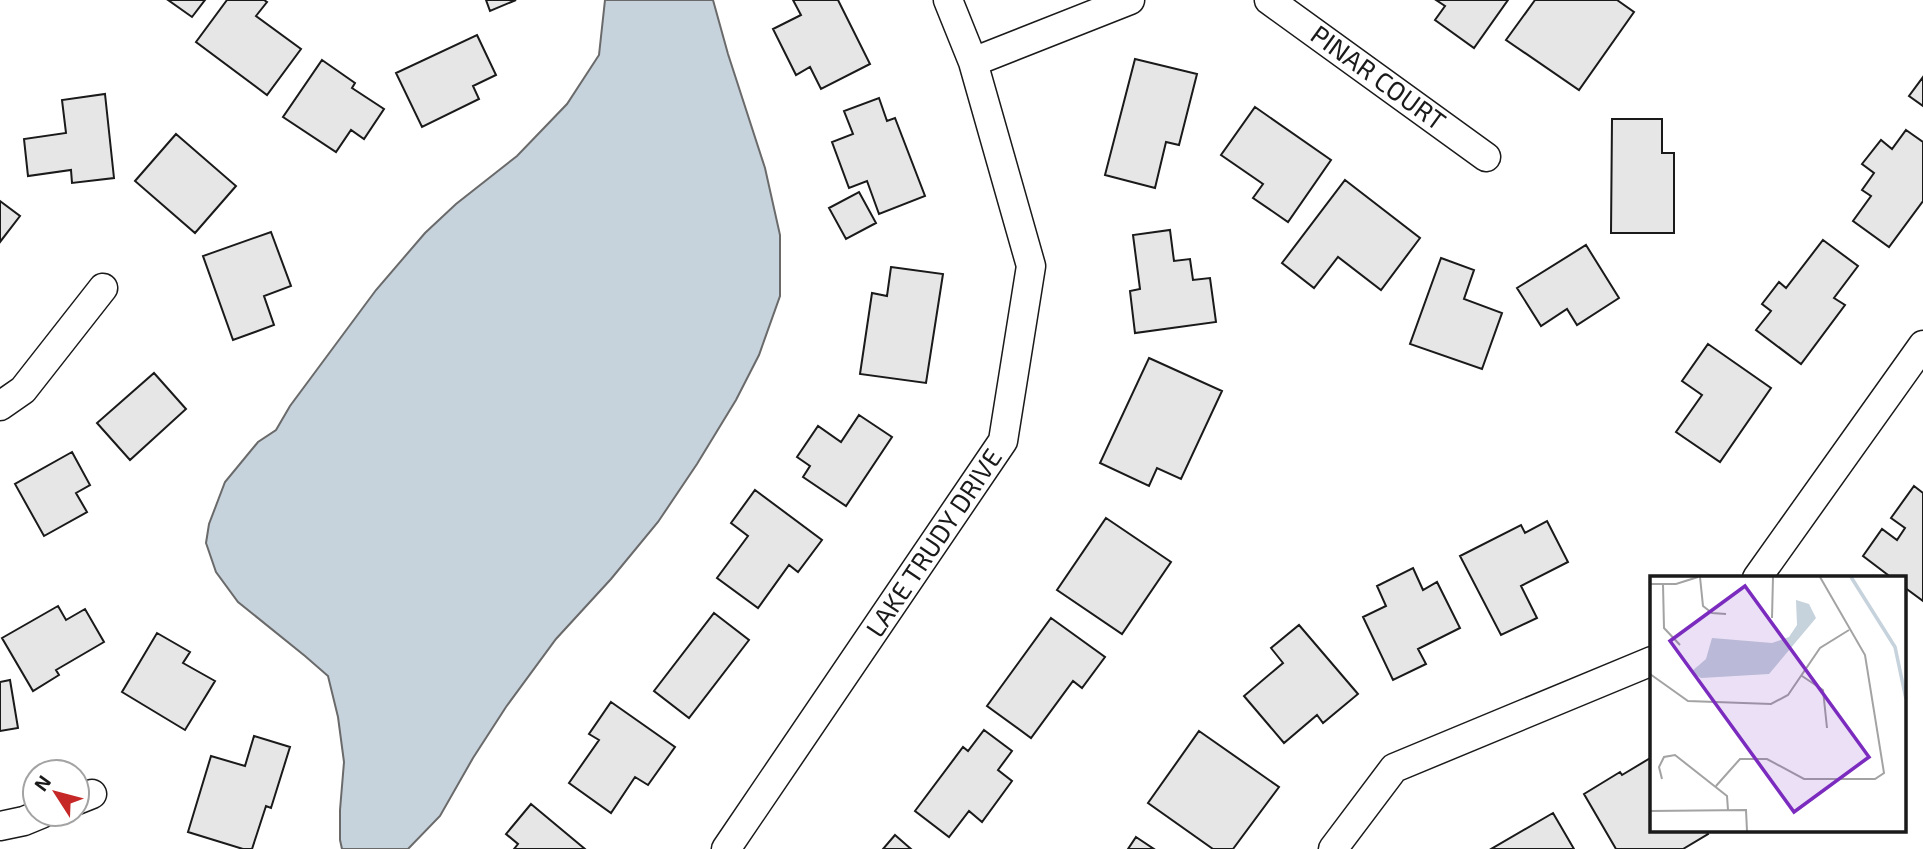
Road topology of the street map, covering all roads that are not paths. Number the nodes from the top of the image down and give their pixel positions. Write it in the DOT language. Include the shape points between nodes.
graph roads {
  1 [pos="948,0"];
  2 [pos="1129,0"];
  3 [pos="1269,0"];
  4 [pos="973,62"];
  5 [pos="1486,157"];
  6 [pos="103,288"];
  7 [pos="1923,345"];
  8 [pos="0,406"];
  9 [pos="1758,576"];
  10 [pos="1650,662"];
  11 [pos="21,822"];
  12 [pos="0,826"];
  13 [pos="726,849"];
  14 [pos="1333,849"];
  1 -- 4 [label="street, LAKE TRUDY DRIVE"];
  2 -- 4 [label="street"];
  3 -- 5 [label="street, PINAR COURT"];
  4 -- 13 [label="street, LAKE TRUDY DRIVE" via="1031,266 1003,441"];
  6 -- 8 [label="street" via="23,390"];
  7 -- 9 [label="street"];
  10 -- 14 [label="street" via="1394,768"];
  11 -- 12 [label="street"];
}
